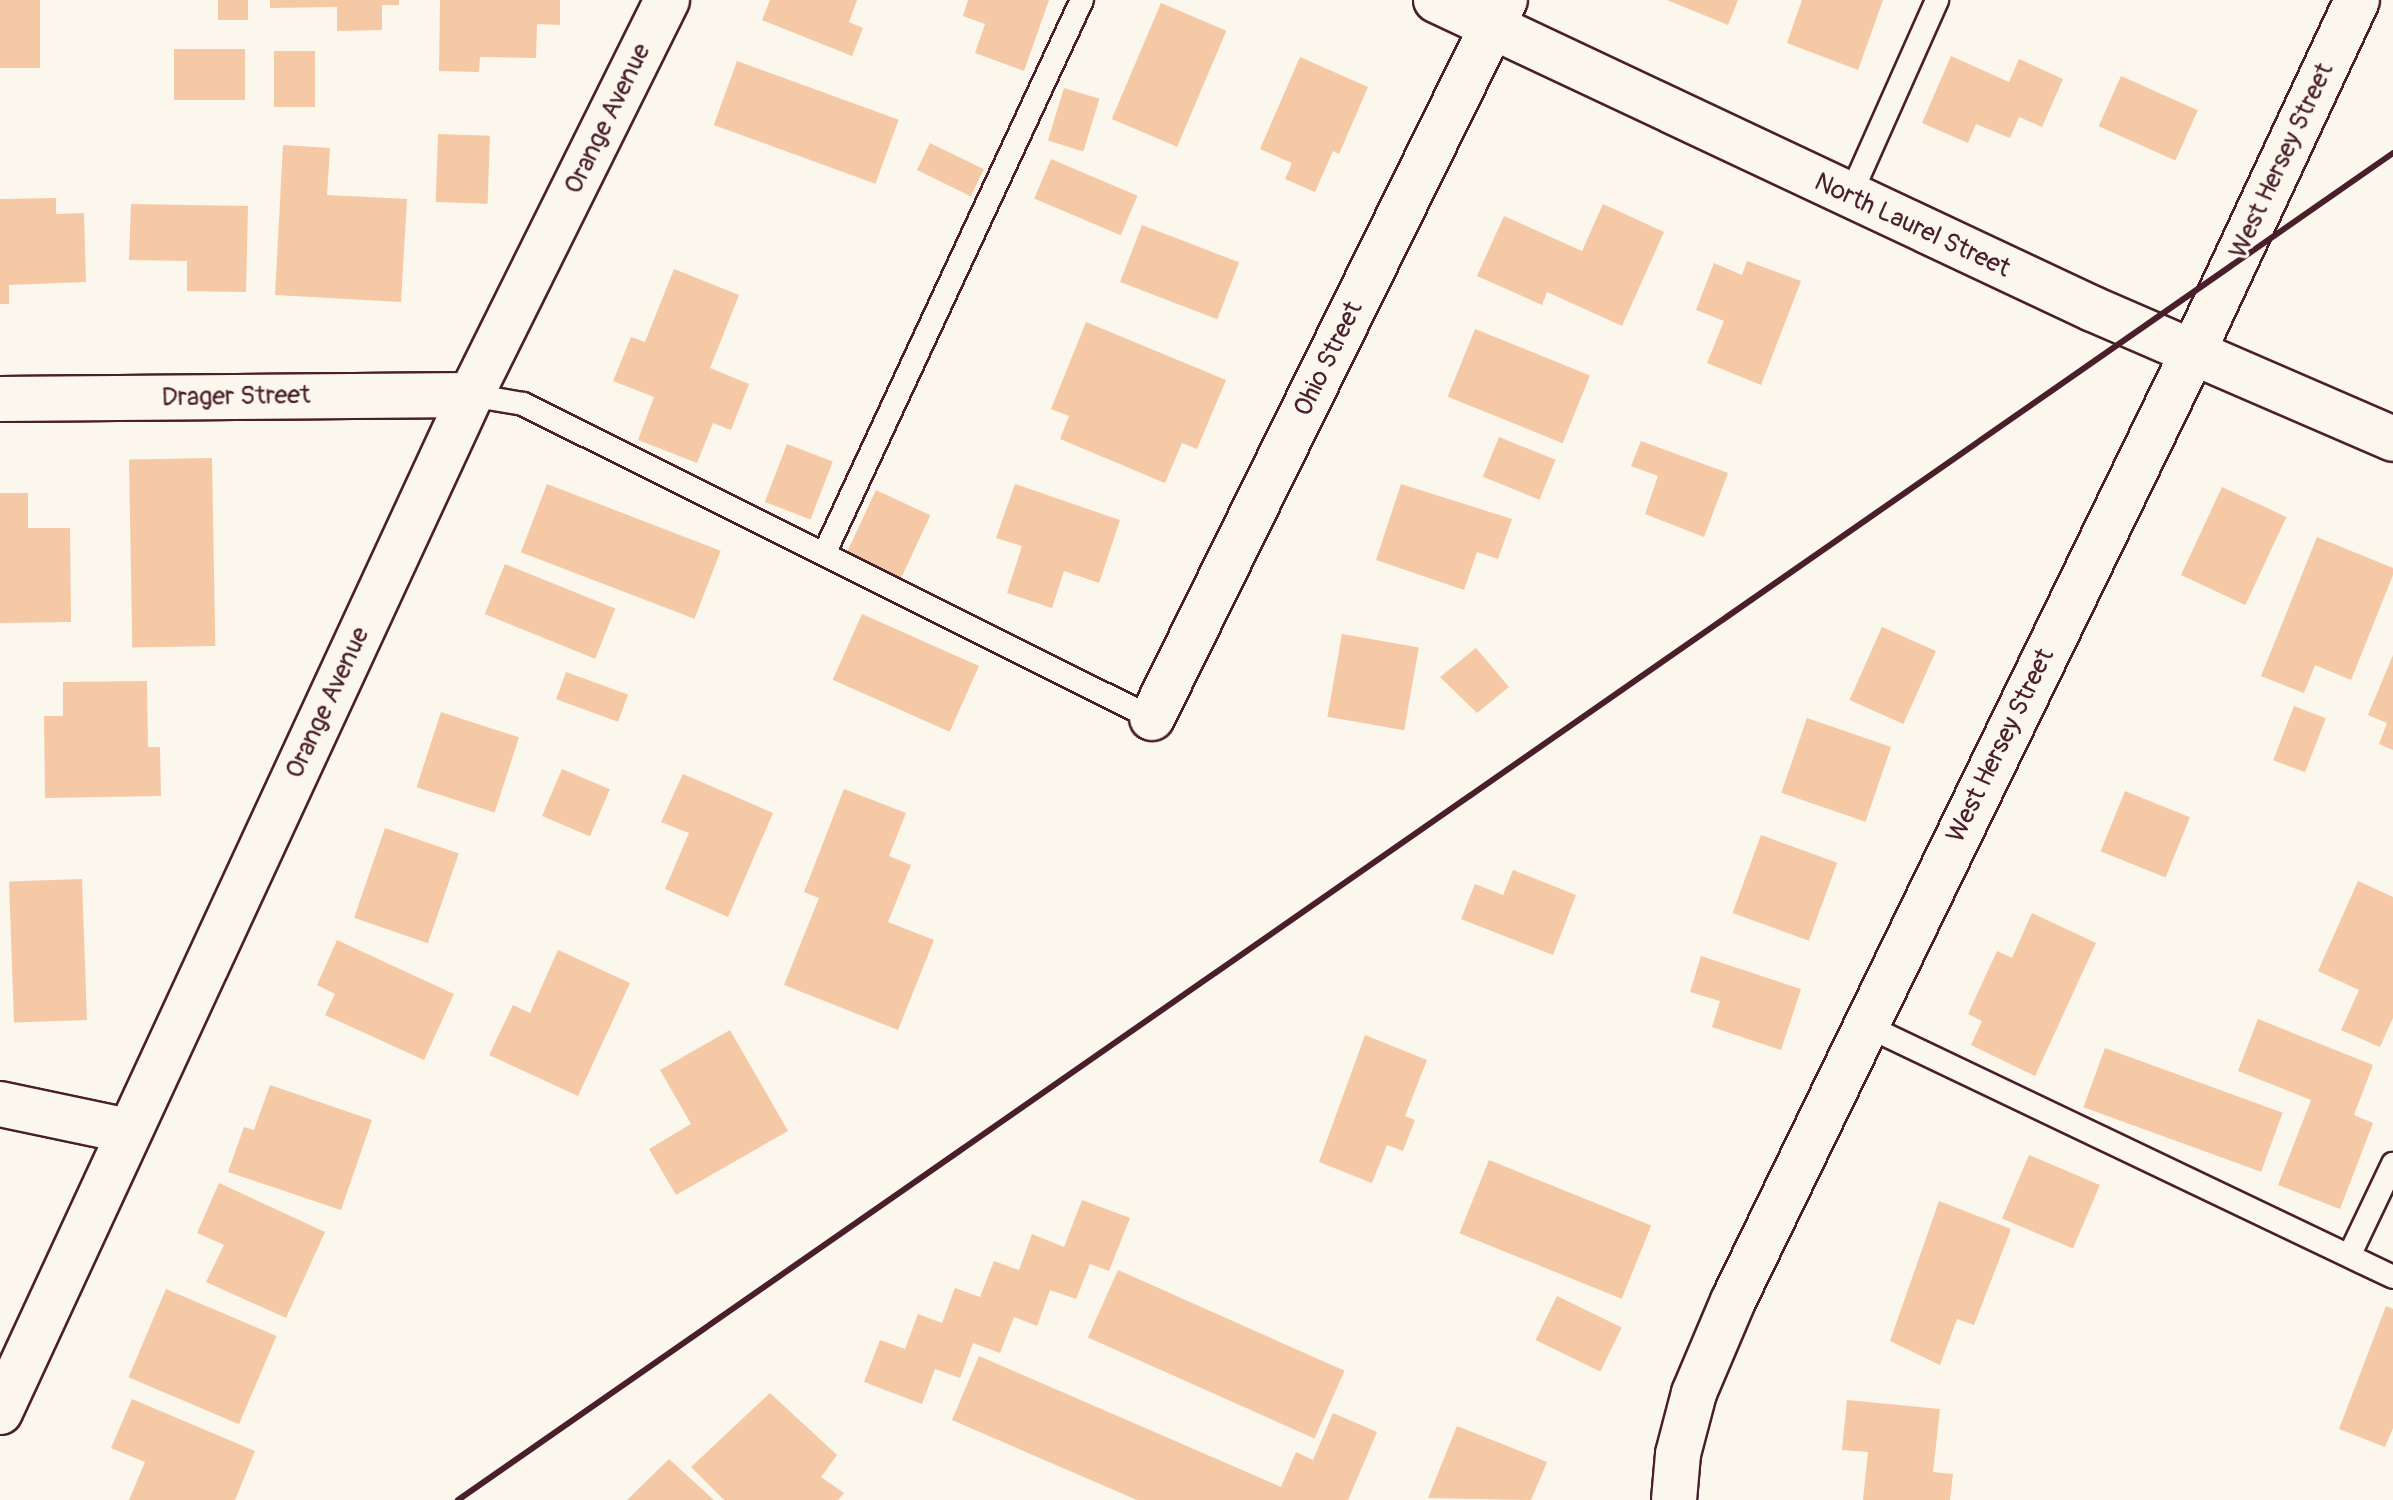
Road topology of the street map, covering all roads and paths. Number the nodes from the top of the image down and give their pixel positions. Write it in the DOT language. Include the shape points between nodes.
graph roads {
  1 [pos="667,0"];
  2 [pos="1082,0"];
  3 [pos="1436,0"];
  4 [pos="1937,0"];
  5 [pos="2357,0"];
  6 [pos="1499,13"];
  7 [pos="1849,198"];
  8 [pos="2193,352"];
  9 [pos="471,395"];
  10 [pos="0,399"];
  11 [pos="2393,439"];
  12 [pos="824,554"];
  13 [pos="1152,718"];
  14 [pos="1865,1025"];
  15 [pos="0,1104"];
  16 [pos="128,1131"];
  17 [pos="2393,1164"];
  18 [pos="2350,1254"];
  19 [pos="2393,1277"];
  20 [pos="0,1412"];
  21 [pos="1674,1500"];
  1 -- 9 [label="street, Orange Avenue"];
  2 -- 12 [label="lane"];
  3 -- 6 [label="street, North Laurel Street"];
  4 -- 7 [label="lane"];
  5 -- 8 [label="street, West Hersey Street"];
  6 -- 7 [label="street, North Laurel Street"];
  6 -- 13 [label="street, Ohio Street"];
  7 -- 8 [label="street, North Laurel Street"];
  8 -- 11 [label="street, North Laurel Street"];
  8 -- 14 [label="street, West Hersey Street"];
  9 -- 10 [label="street, Drager Street"];
  9 -- 12 [label="lane" via="523,404"];
  9 -- 16 [label="street, Orange Avenue"];
  12 -- 13 [label="lane"];
  14 -- 18 [label="lane"];
  14 -- 21 [label="street, West Hersey Street" via="1694,1393 1678,1454"];
  15 -- 16 [label="street"];
  16 -- 20 [label="street, Orange Avenue"];
  17 -- 18 [label="lane"];
  18 -- 19 [label="lane"];
}
